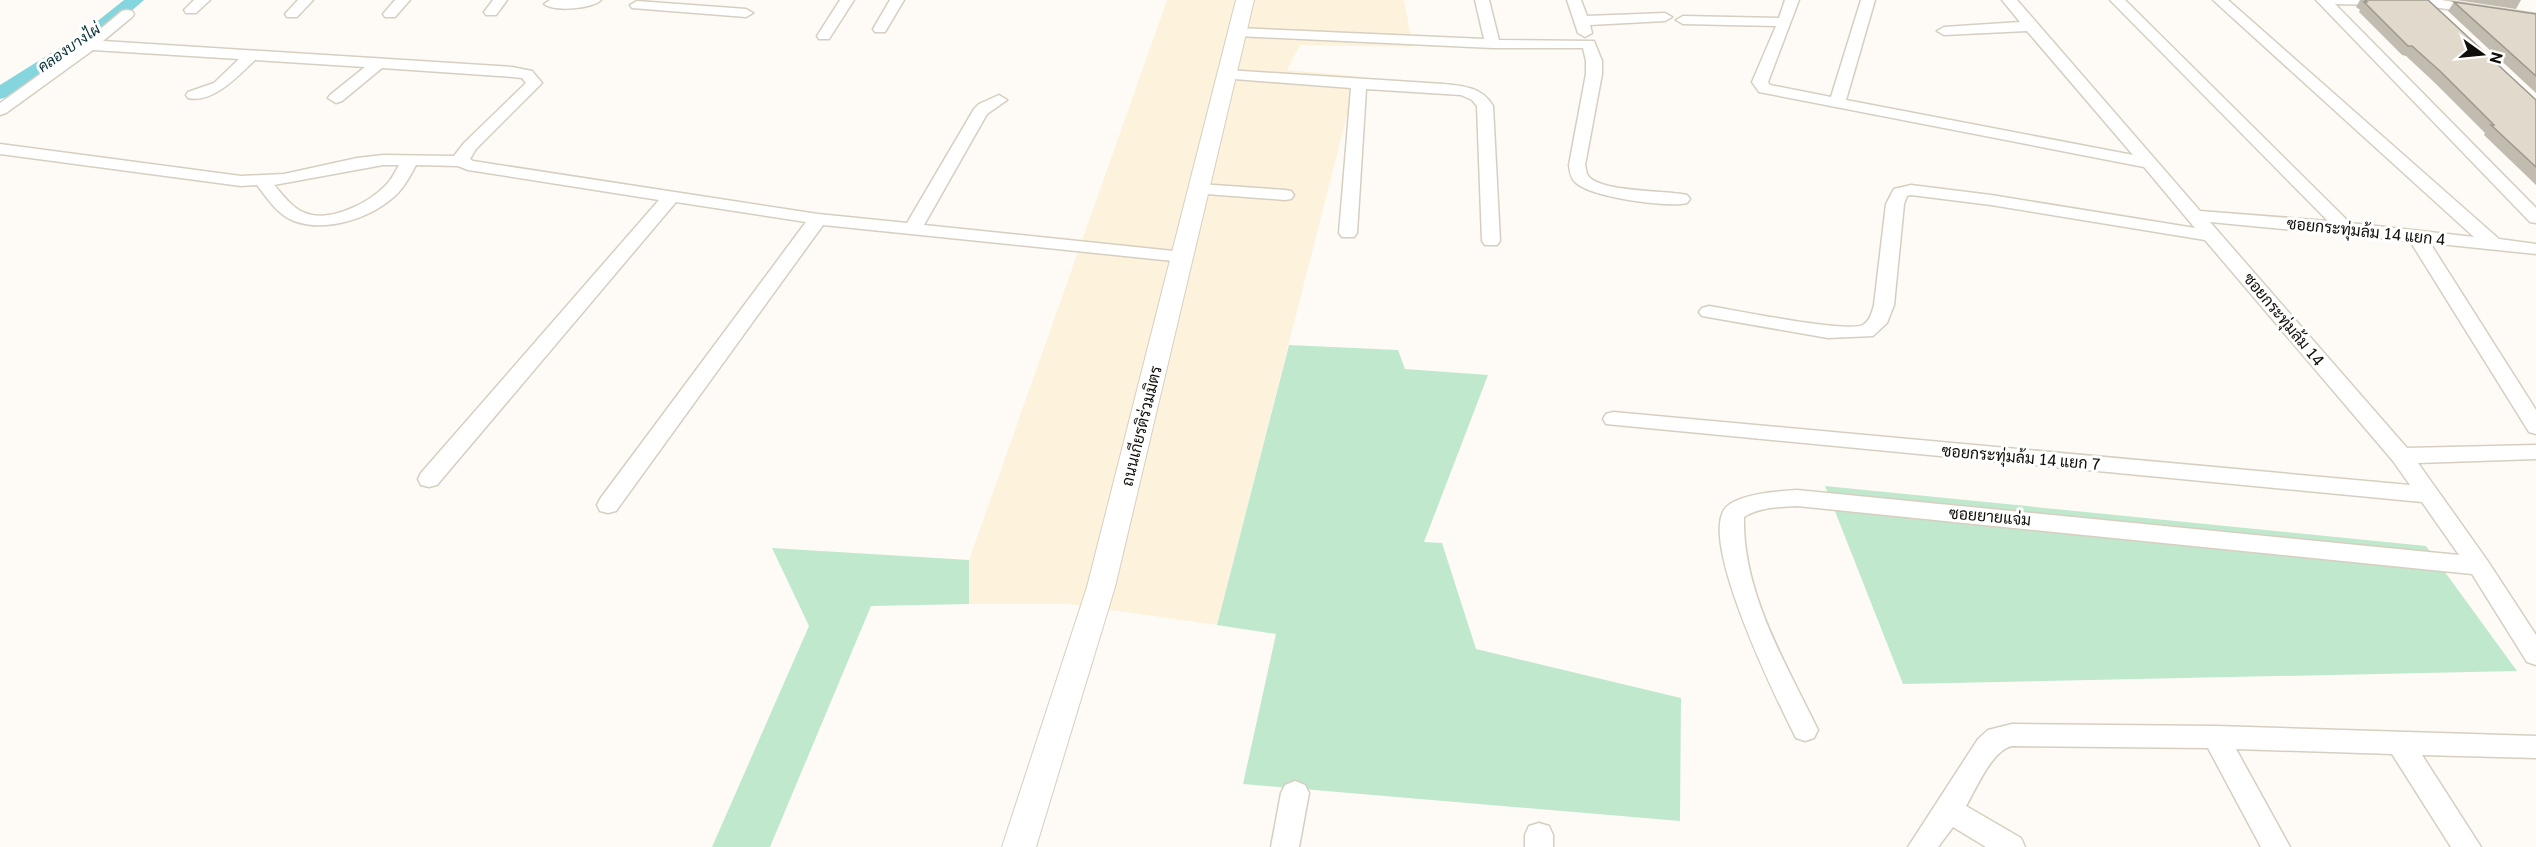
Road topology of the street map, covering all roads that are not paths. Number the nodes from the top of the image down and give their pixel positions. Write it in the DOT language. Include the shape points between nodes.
graph roads {
  1 [pos="203,0"];
  2 [pos="306,0"];
  3 [pos="403,0"];
  4 [pos="594,0"];
  5 [pos="756,0"];
  6 [pos="848,0"];
  7 [pos="897,0"];
  8 [pos="1245,0"];
  9 [pos="1482,0"];
  10 [pos="1574,0"];
  11 [pos="1792,0"];
  12 [pos="1868,0"];
  13 [pos="2009,0"];
  14 [pos="2117,0"];
  15 [pos="2220,0"];
  16 [pos="2323,0"];
  17 [pos="2335,0"];
  18 [pos="2524,0"];
  19 [pos="2425,1"];
  20 [pos="551,4"];
  21 [pos="637,4"];
  22 [pos="191,10"];
  23 [pos="2536,10"];
  24 [pos="746,13"];
  25 [pos="127,14"];
  26 [pos="292,14"];
  27 [pos="390,14"];
  28 [pos="1665,17"];
  29 [pos="2443,18"];
  30 [pos="2536,18"];
  31 [pos="1683,20"];
  32 [pos="1581,21"];
  33 [pos="1785,22"];
  34 [pos="736,25"];
  35 [pos="2031,26"];
  36 [pos="880,29"];
  37 [pos="1237,32"];
  38 [pos="1944,32"];
  39 [pos="824,36"];
  40 [pos="1493,44"];
  41 [pos="1589,44"];
  42 [pos="90,45"];
  43 [pos="252,55"];
  44 [pos="379,63"];
  45 [pos="1227,75"];
  46 [pos="1359,83"];
  47 [pos="194,95"];
  48 [pos="336,98"];
  49 [pos="999,100"];
  50 [pos="1838,103"];
  51 [pos="0,110"];
  52 [pos="0,149"];
  53 [pos="410,160"];
  54 [pos="461,161"];
  55 [pos="2152,164"];
  56 [pos="263,182"];
  57 [pos="1199,189"];
  58 [pos="1285,195"];
  59 [pos="670,198"];
  60 [pos="1681,199"];
  61 [pos="2197,216"];
  62 [pos="2536,218"];
  63 [pos="818,219"];
  64 [pos="2345,228"];
  65 [pos="912,230"];
  66 [pos="1348,233"];
  67 [pos="2214,236"];
  68 [pos="2417,237"];
  69 [pos="1491,241"];
  70 [pos="2493,244"];
  71 [pos="2536,249"];
  72 [pos="1183,257"];
  73 [pos="1709,312"];
  74 [pos="1612,419"];
  75 [pos="2536,427"];
  76 [pos="2536,452"];
  77 [pos="2401,456"];
  78 [pos="429,479"];
  79 [pos="2428,495"];
  80 [pos="608,505"];
  81 [pos="2479,566"];
  82 [pos="2536,655"];
  83 [pos="1805,730"];
  84 [pos="2216,737"];
  85 [pos="2400,744"];
  86 [pos="2536,747"];
  87 [pos="1295,793"];
  88 [pos="1949,810"];
  89 [pos="1020,847"];
  90 [pos="1285,847"];
  91 [pos="1922,847"];
  92 [pos="2011,847"];
  93 [pos="2276,847"];
  94 [pos="2466,847"];
  1 -- 22 [label="street"];
  2 -- 26 [label="street"];
  3 -- 27 [label="street"];
  4 -- 20 [label="street"];
  5 -- 24 [label="street"];
  6 -- 39 [label="street"];
  7 -- 36 [label="street"];
  8 -- 37 [label="street, ถนนเกียรติร่วมมิตร"];
  9 -- 40 [label="street"];
  10 -- 32 [label="street"];
  11 -- 33 [label="street"];
  12 -- 50 [label="street"];
  13 -- 35 [label="street, ซอยกระทุ่มล้ม 14"];
  14 -- 64 [label="street"];
  15 -- 70 [label="street"];
  16 -- 62 [label="street"];
  17 -- 19 [label="street"];
  18 -- 23 [label="street"];
  19 -- 29 [label="street"];
  19 -- 30 [label="street"];
  21 -- 24 [label="street"];
  24 -- 34 [label="street"];
  25 -- 42 [label="street"];
  28 -- 32 [label="street"];
  31 -- 33 [label="street"];
  32 -- 41 [label="street"];
  33 -- 50 [label="street" via="1761,86"];
  35 -- 38 [label="street"];
  35 -- 55 [label="street, ซอยกระทุ่มล้ม 14"];
  37 -- 40 [label="street"];
  37 -- 45 [label="street, ถนนเกียรติร่วมมิตร"];
  40 -- 41 [label="street"];
  41 -- 60 [label="street" via="1594,75 1577,165 1580,178 1589,186 1605,190"];
  42 -- 43 [label="street"];
  42 -- 51 [label="street"];
  43 -- 44 [label="street"];
  43 -- 47 [label="street" via="219,86"];
  44 -- 48 [label="street"];
  44 -- 54 [label="street" via="512,72 531,78 534,83 470,146"];
  45 -- 46 [label="street"];
  45 -- 57 [label="street, ถนนเกียรติร่วมมิตร"];
  46 -- 66 [label="street"];
  46 -- 69 [label="street" via="1464,92 1482,99"];
  49 -- 65 [label="street" via="980,112"];
  50 -- 55 [label="street"];
  52 -- 56 [label="street"];
  53 -- 54 [label="street"];
  53 -- 56 [label="street" via="357,163"];
  53 -- 56 [label="street" via="390,191 371,204 333,219 298,216"];
  54 -- 59 [label="street"];
  55 -- 61 [label="street, ซอยกระทุ่มล้ม 14"];
  57 -- 58 [label="street"];
  57 -- 72 [label="street, ถนนเกียรติร่วมมิตร"];
  59 -- 63 [label="street"];
  59 -- 78 [label="street"];
  61 -- 64 [label="street, ซอยกระทุ่มล้ม 14 แยก 4"];
  61 -- 67 [label="street, ซอยกระทุ่มล้ม 14"];
  63 -- 65 [label="street"];
  63 -- 80 [label="street"];
  64 -- 68 [label="street, ซอยกระทุ่มล้ม 14 แยก 4"];
  65 -- 72 [label="street"];
  67 -- 73 [label="street" via="1911,190 1900,193 1895,204 1884,305 1877,323 1866,332 1828,332"];
  67 -- 77 [label="street, ซอยกระทุ่มล้ม 14"];
  68 -- 70 [label="street, ซอยกระทุ่มล้ม 14 แยก 4"];
  68 -- 75 [label="street"];
  70 -- 71 [label="street, ซอยกระทุ่มล้ม 14 แยก 4"];
  72 -- 89 [label="street, ถนนเกียรติร่วมมิตร" via="1101,587"];
  74 -- 79 [label="street, ซอยกระทุ่มล้ม 14 แยก 7"];
  76 -- 77 [label="street"];
  77 -- 79 [label="street, ซอยกระทุ่มล้ม 14"];
  79 -- 81 [label="street, ซอยกระทุ่มล้ม 14"];
  81 -- 82 [label="street, ซอยกระทุ่มล้ม 14"];
  81 -- 83 [label="street, ซอยยายแจ่ม" via="2028,519 1797,498 1767,500 1733,513 1735,559 1754,619"];
  84 -- 85 [label="street"];
  84 -- 88 [label="street" via="1997,738 1987,747"];
  84 -- 93 [label="street"];
  85 -- 86 [label="street"];
  85 -- 94 [label="street"];
  87 -- 90 [label="street"];
  88 -- 91 [label="street"];
  88 -- 92 [label="street"];
}
